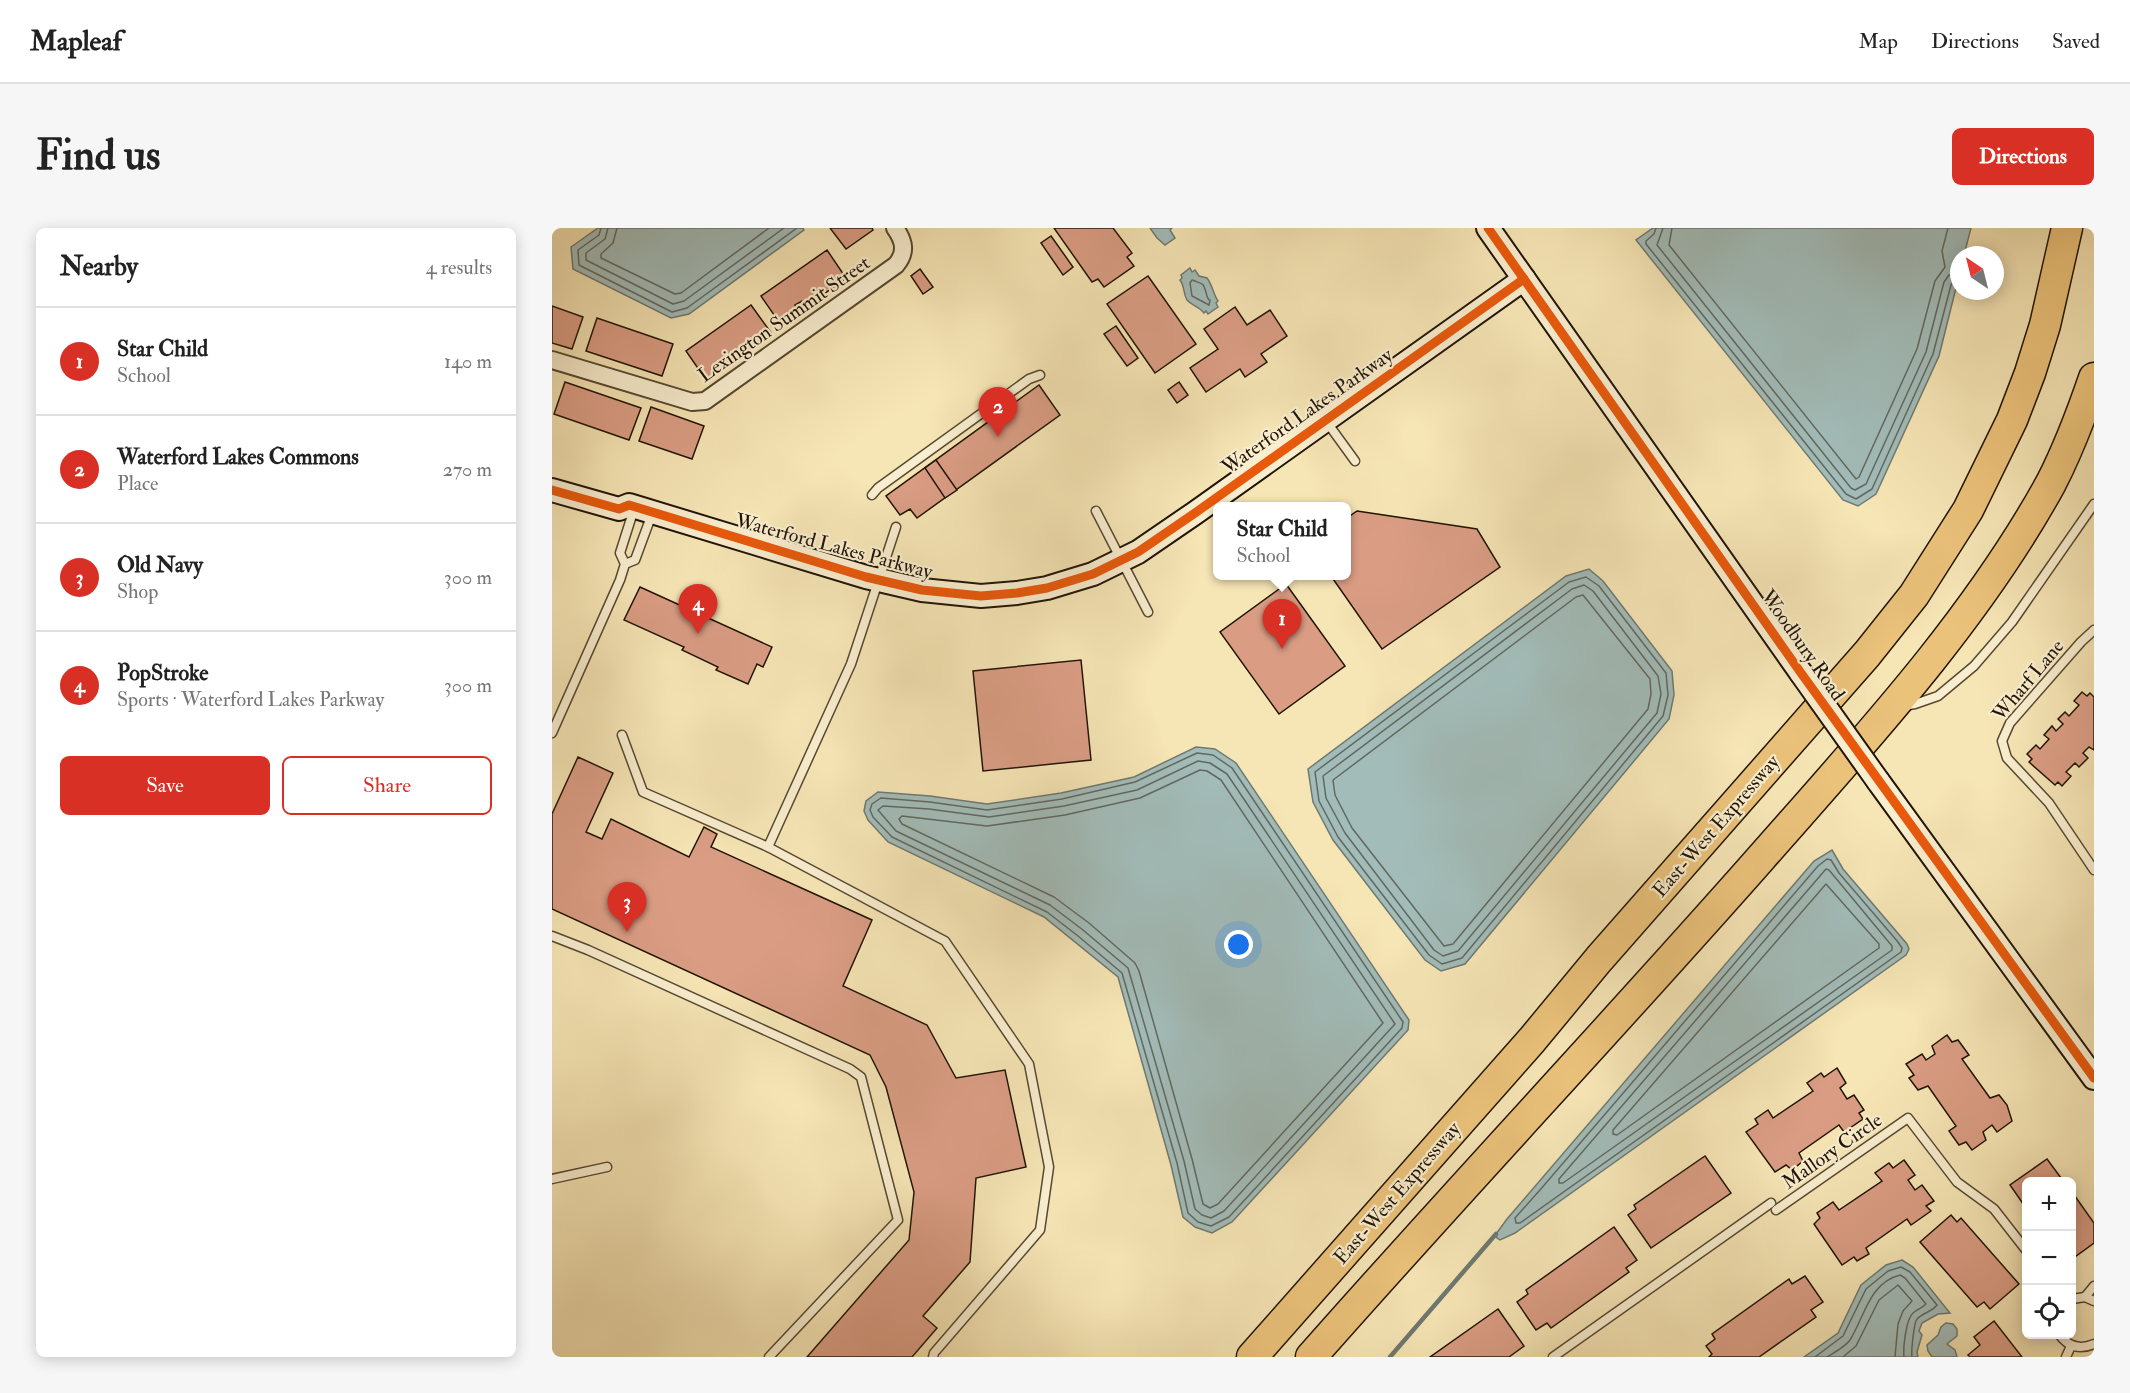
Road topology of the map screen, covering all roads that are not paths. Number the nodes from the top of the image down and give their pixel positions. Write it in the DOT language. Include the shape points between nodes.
graph roads {
  1 [pos="895,228"];
  2 [pos="1488,228"];
  3 [pos="2067,228"];
  4 [pos="1524,279"];
  5 [pos="552,360"];
  6 [pos="1040,375"];
  7 [pos="2094,378"];
  8 [pos="1325,421"];
  9 [pos="1355,461"];
  10 [pos="552,474"];
  11 [pos="552,490"];
  12 [pos="872,495"];
  13 [pos="2094,504"];
  14 [pos="639,508"];
  15 [pos="1096,511"];
  16 [pos="896,527"];
  17 [pos="1123,560"];
  18 [pos="625,564"];
  19 [pos="879,580"];
  20 [pos="1148,612"];
  21 [pos="2094,630"];
  22 [pos="1892,707"];
  23 [pos="552,733"];
  24 [pos="622,735"];
  25 [pos="768,847"];
  26 [pos="2094,870"];
  27 [pos="552,936"];
  28 [pos="2094,1078"];
  29 [pos="607,1167"];
  30 [pos="552,1179"];
  31 [pos="2022,1245"];
  32 [pos="2094,1286"];
  33 [pos="2090,1299"];
  34 [pos="2063,1339"];
  35 [pos="2094,1344"];
  36 [pos="2071,1346"];
  37 [pos="769,1357"];
  38 [pos="933,1357"];
  39 [pos="1252,1357"];
  40 [pos="1311,1357"];
  41 [pos="1553,1357"];
  42 [pos="2066,1357"];
  1 -- 5 [label="street, Lexington Summit Street" via="904,246 896,265 705,401 692,402"];
  2 -- 4 [label="street, Woodbury Road"];
  3 -- 39 [label="highway, East-West Expressway" via="2045,326 2012,420 1968,510 1914,595 1532,1040"];
  4 -- 8 [label="street, Waterford Lakes Parkway"];
  4 -- 28 [label="street, Woodbury Road, bridge" via="1878,781"];
  6 -- 12 [label="lane" via="1029,379"];
  7 -- 22 [label="highway" via="2051,482 2028,520 1924,670"];
  8 -- 9 [label="lane"];
  8 -- 17 [label="street, Waterford Lakes Parkway"];
  10 -- 14 [label="street, Waterford Lakes Parkway" via="624,495"];
  11 -- 14 [label="street, Waterford Lakes Parkway" via="619,509"];
  13 -- 22 [label="lane" via="2012,622 1974,666 1938,696"];
  14 -- 18 [label="lane" via="620,553"];
  14 -- 18 [label="lane" via="635,560"];
  14 -- 19 [label="street, Waterford Lakes Parkway"];
  15 -- 17 [label="lane"];
  16 -- 19 [label="lane"];
  17 -- 19 [label="street, Waterford Lakes Parkway" via="1063,584 999,596 949,594"];
  17 -- 20 [label="lane"];
  18 -- 23 [label="lane"];
  19 -- 25 [label="lane" via="851,664"];
  21 -- 26 [label="lane, Wharf Lane" via="2010,723 2002,741 2007,758 2049,803"];
  22 -- 40 [label="highway" via="1682,948"];
  24 -- 25 [label="lane" via="643,792"];
  25 -- 38 [label="lane" via="945,941 1029,1064 1048,1167 1040,1230"];
  27 -- 37 [label="lane" via="861,1077 898,1220"];
  29 -- 30 [label="lane"];
  31 -- 41 [label="lane, Mallory Circle" via="1994,1209 1957,1182 1908,1118"];
  32 -- 33 [label="lane"];
  34 -- 36 [label="lane"];
  35 -- 36 [label="lane"];
  36 -- 42 [label="lane"];
}
